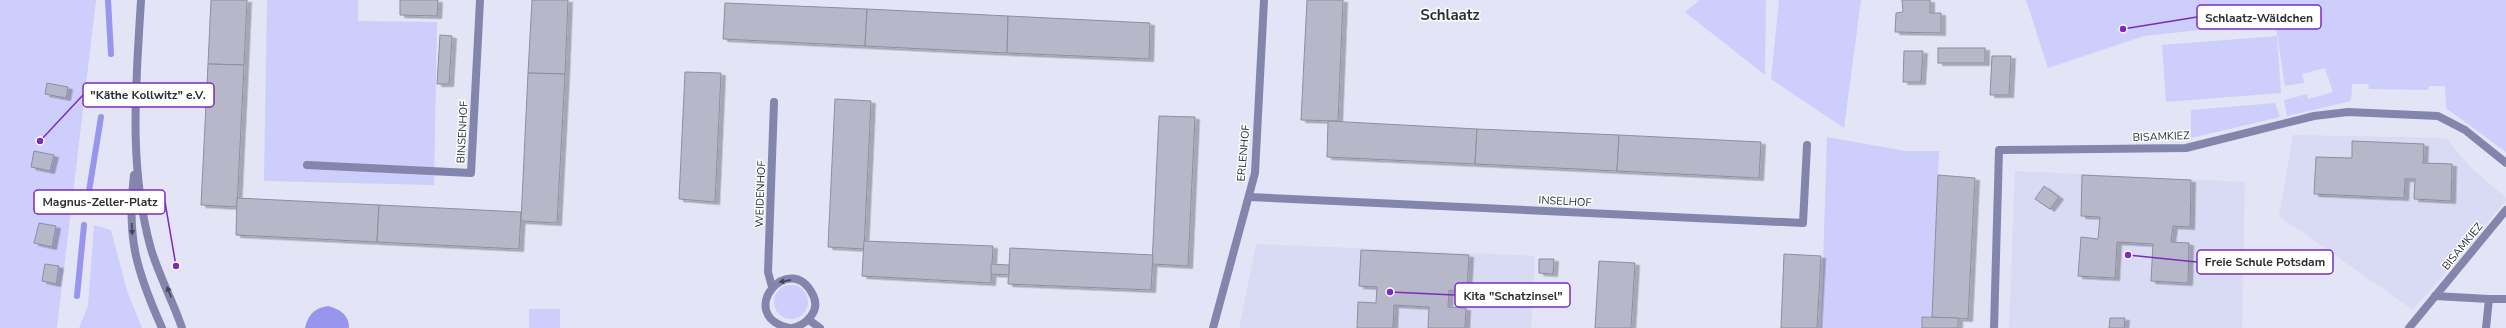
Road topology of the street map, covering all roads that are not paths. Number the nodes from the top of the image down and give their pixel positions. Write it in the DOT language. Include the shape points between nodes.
graph roads {
  1 [pos="141,0"];
  2 [pos="480,0"];
  3 [pos="1264,0"];
  4 [pos="774,102"];
  5 [pos="1806,145"];
  6 [pos="135,162"];
  7 [pos="2506,163"];
  8 [pos="307,165"];
  9 [pos="1249,197"];
  10 [pos="2506,210"];
  11 [pos="772,287"];
  12 [pos="2435,296"];
  13 [pos="2489,299"];
  14 [pos="2506,299"];
  15 [pos="809,320"];
  16 [pos="162,328"];
  17 [pos="182,328"];
  18 [pos="790,328"];
  19 [pos="820,328"];
  20 [pos="1213,328"];
  21 [pos="1994,328"];
  22 [pos="2409,328"];
  23 [pos="2486,328"];
  1 -- 6 [label="street" via="134,120"];
  2 -- 8 [label="street, BINSENHOF" via="471,173"];
  3 -- 9 [label="street, ERLENHOF" via="1255,173"];
  4 -- 11 [label="street, WEIDENHOF" via="768,272"];
  5 -- 9 [label="street, INSELHOF" via="1803,223"];
  6 -- 16 [label="street, one-way" via="131,209 134,256"];
  17 -- 6 [label="street, one-way" via="152,250"];
  7 -- 21 [label="street, BISAMKIEZ" via="2465,130 2438,116 2348,112 2314,116 2186,148 2000,150"];
  9 -- 20 [label="street, ERLENHOF"];
  10 -- 12 [label="street, BISAMKIEZ"];
  15 -- 11 [label="street, one-way" via="815,308 815,298 810,288 801,281 789,279 779,281"];
  11 -- 18 [label="street, WEIDENHOF" via="767,296 768,313 779,326"];
  12 -- 13 [label="street"];
  12 -- 22 [label="street, BISAMKIEZ"];
  13 -- 14 [label="street"];
  13 -- 23 [label="street"];
  15 -- 18 [label="street, WEIDENHOF" via="802,326"];
  15 -- 19 [label="street"];
}
